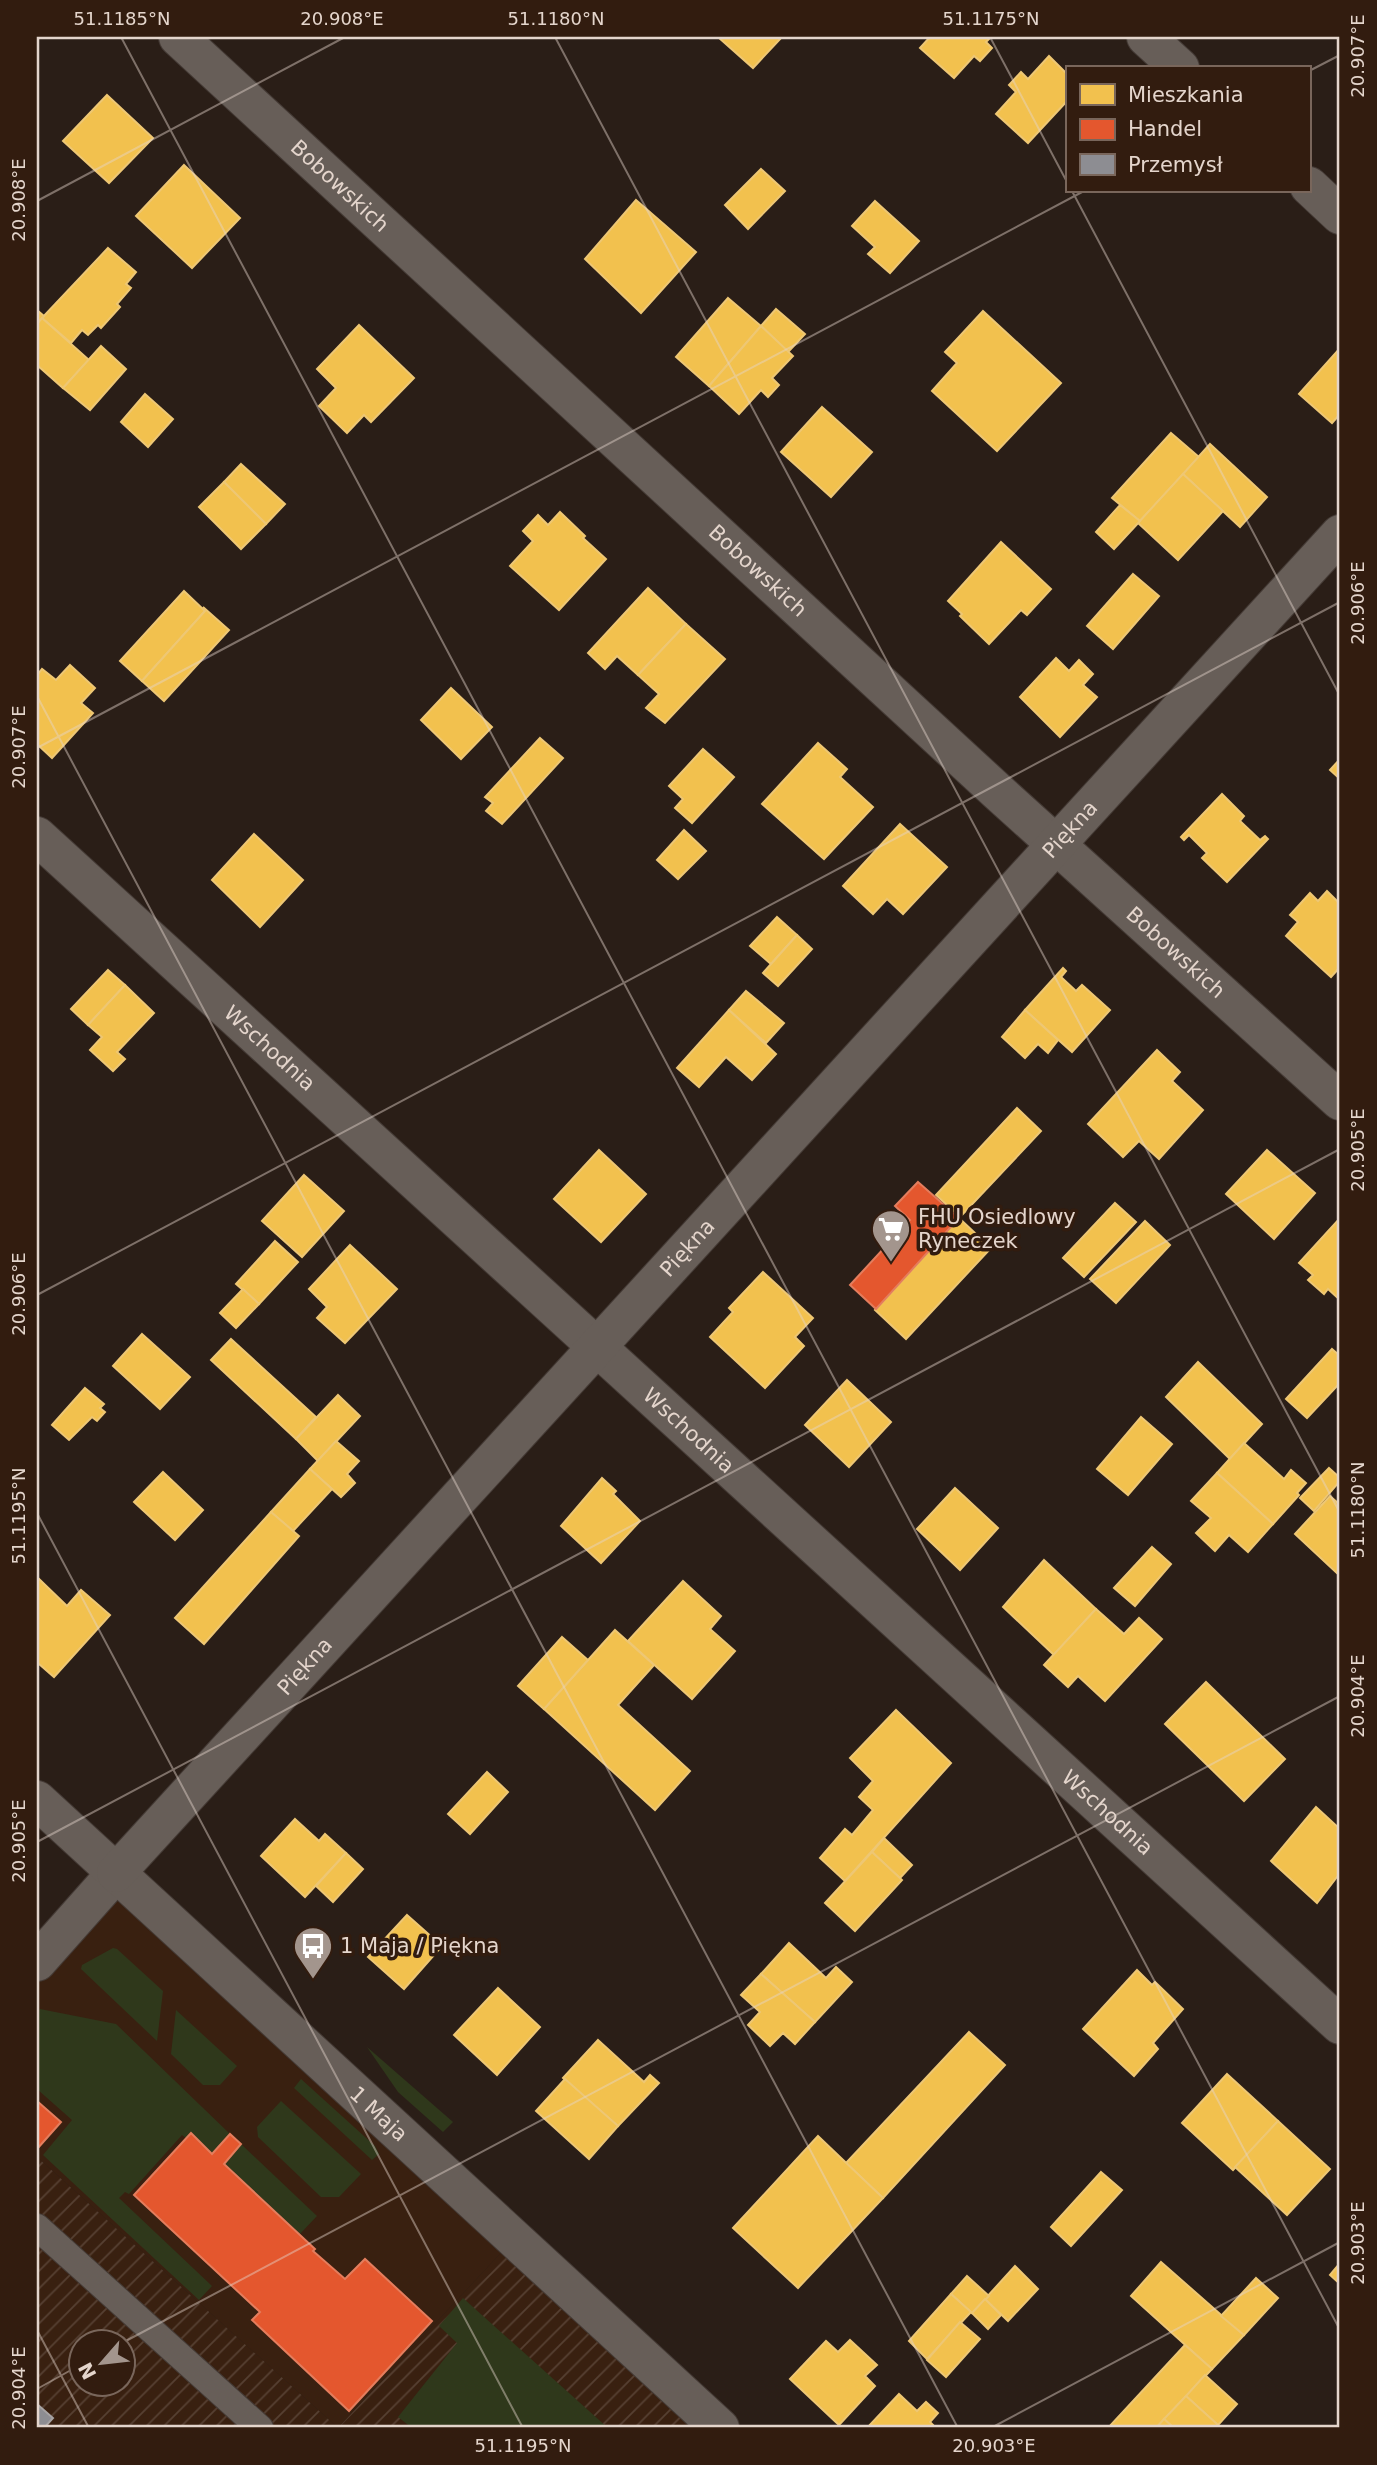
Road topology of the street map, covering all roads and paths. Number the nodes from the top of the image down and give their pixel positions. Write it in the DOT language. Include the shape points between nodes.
graph roads {
  1 [pos="178,37"];
  2 [pos="1146,37"];
  3 [pos="1178,66"];
  4 [pos="1310,187"];
  5 [pos="1340,215"];
  6 [pos="1340,534"];
  7 [pos="37,836"];
  8 [pos="1056,844"];
  9 [pos="1340,1101"];
  10 [pos="596,1347"];
  11 [pos="37,1800"];
  12 [pos="116,1873"];
  13 [pos="37,1962"];
  14 [pos="1340,2025"];
  15 [pos="37,2227"];
  16 [pos="260,2428"];
  17 [pos="720,2428"];
  1 -- 8 [label="street, Bobowskich"];
  2 -- 3 [label="street"];
  4 -- 5 [label="street"];
  6 -- 8 [label="street, Piękna"];
  7 -- 10 [label="street, Wschodnia"];
  8 -- 9 [label="street, Bobowskich"];
  8 -- 10 [label="street, Piękna"];
  10 -- 12 [label="street, Piękna"];
  10 -- 14 [label="street, Wschodnia"];
  11 -- 12 [label="street, 1 Maja"];
  12 -- 13 [label="street, Piękna"];
  12 -- 17 [label="street, 1 Maja"];
  15 -- 16 [label="lane"];
}
